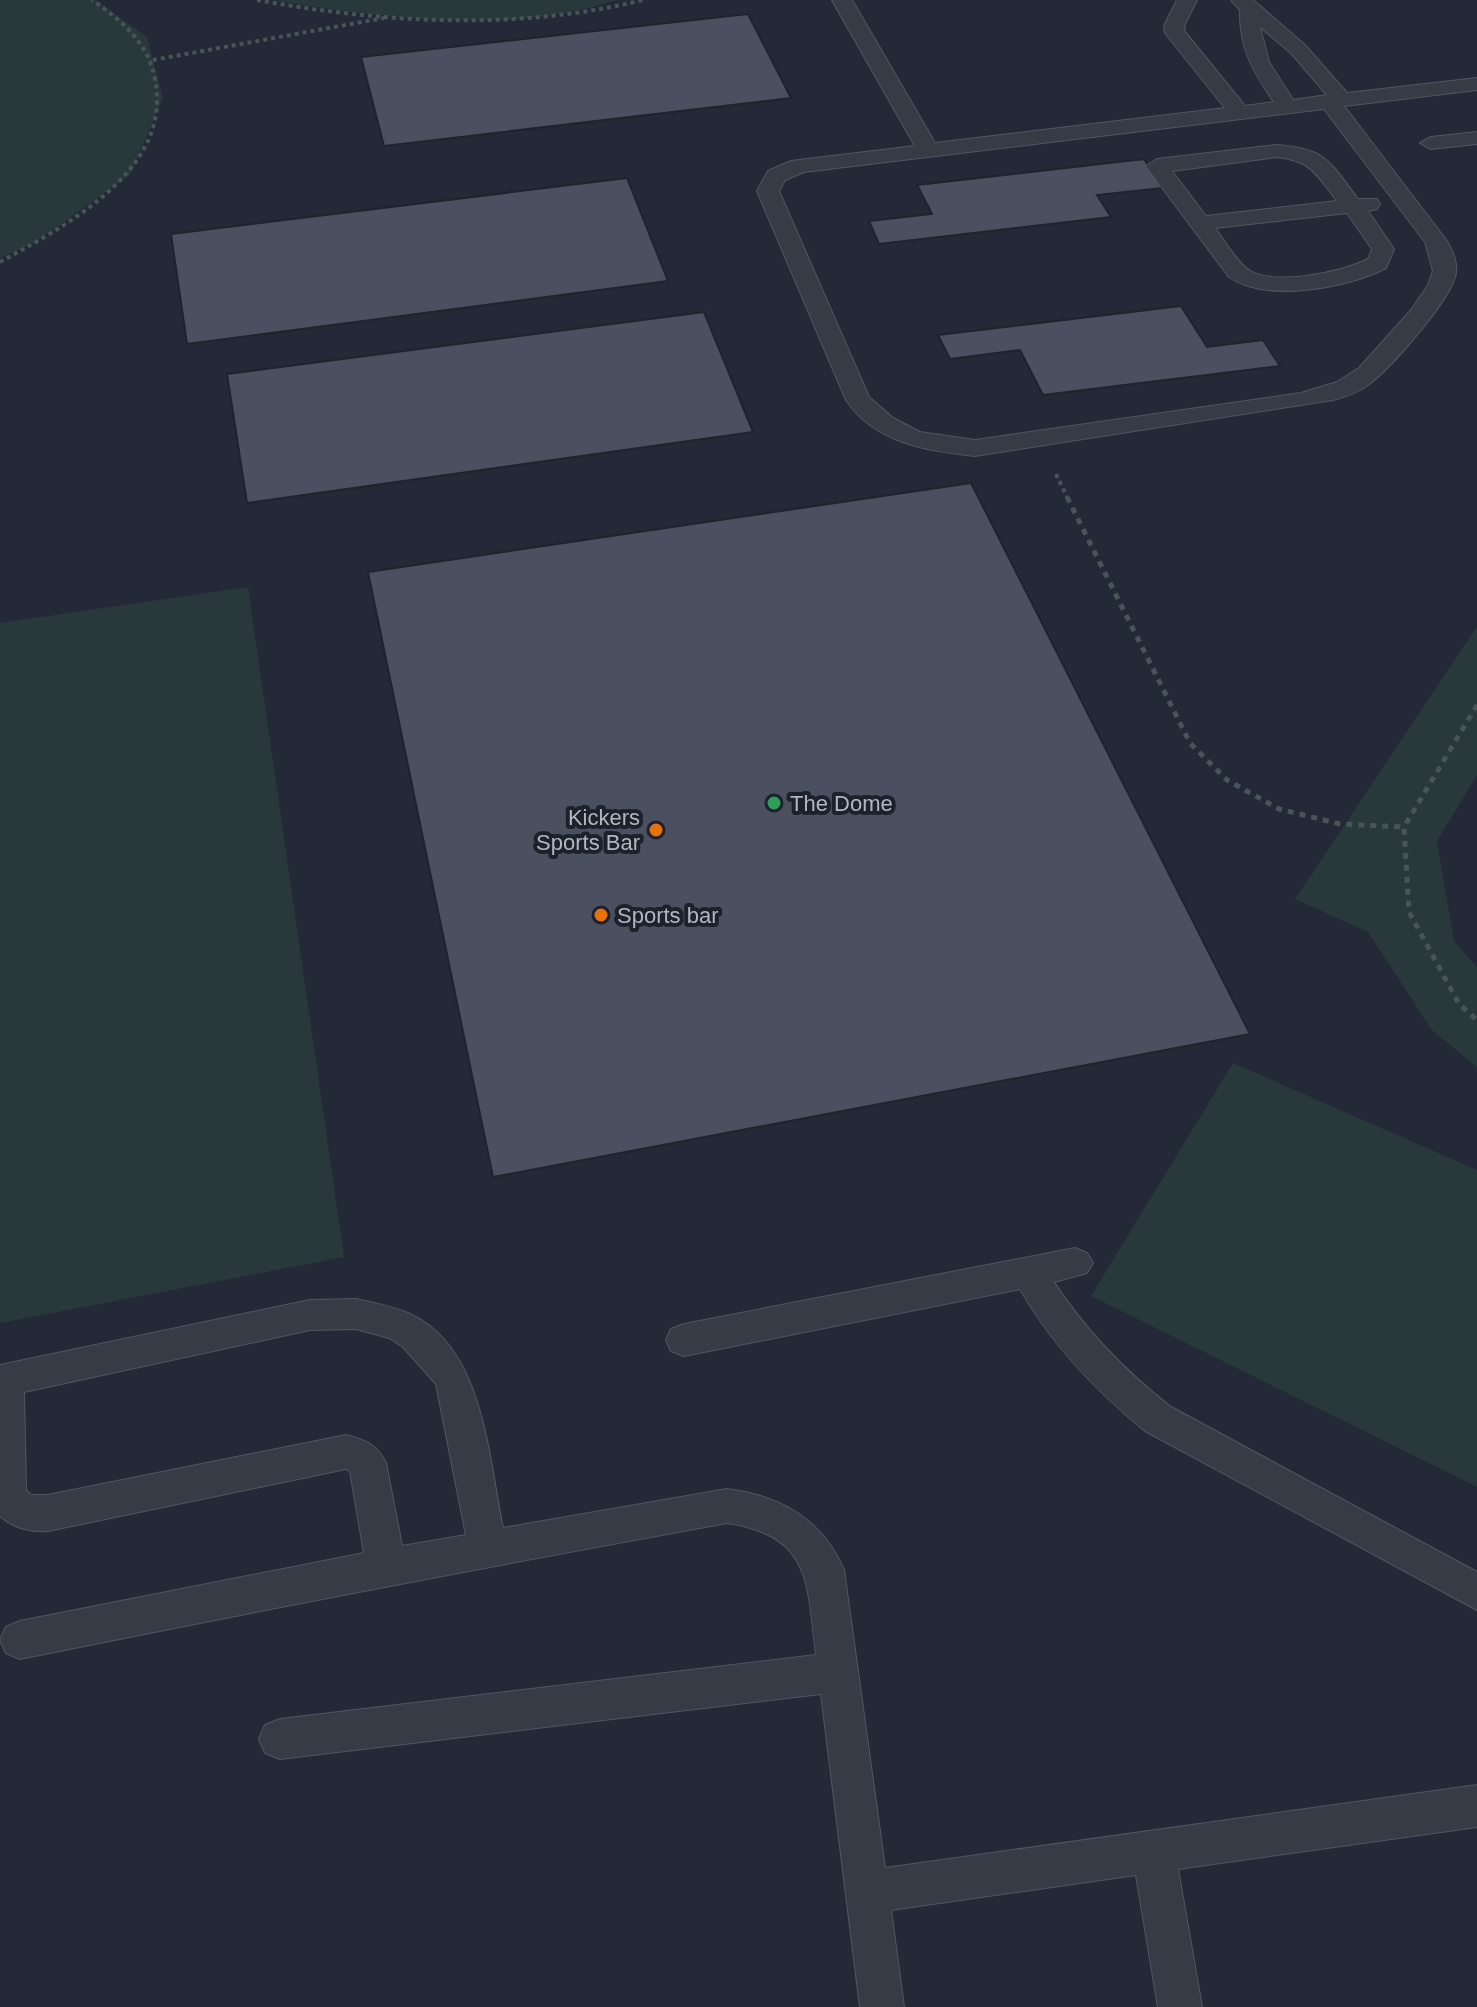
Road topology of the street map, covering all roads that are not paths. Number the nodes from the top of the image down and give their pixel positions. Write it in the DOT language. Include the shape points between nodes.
graph roads {
  1 [pos="842,0"];
  2 [pos="1187,0"];
  3 [pos="1246,5"];
  4 [pos="1477,84"];
  5 [pos="1335,100"];
  6 [pos="1287,106"];
  7 [pos="1240,113"];
  8 [pos="1477,138"];
  9 [pos="1431,143"];
  10 [pos="1142,147"];
  11 [pos="928,150"];
  12 [pos="1405,200"];
  13 [pos="1353,206"];
  14 [pos="1202,223"];
  15 [pos="1075,1263"];
  16 [pos="1029,1271"];
  17 [pos="684,1340"];
  18 [pos="3,1381"];
  19 [pos="489,1551"];
  20 [pos="386,1567"];
  21 [pos="1477,1592"];
  22 [pos="20,1640"];
  23 [pos="840,1672"];
  24 [pos="280,1739"];
  25 [pos="1477,1806"];
  26 [pos="1153,1850"];
  27 [pos="867,1892"];
  28 [pos="882,2007"];
  29 [pos="1180,2007"];
  1 -- 11 [label="lane"];
  2 -- 7 [label="lane" via="1175,33"];
  3 -- 5 [label="lane" via="1298,49"];
  3 -- 6 [label="lane" via="1249,39"];
  4 -- 5 [label="lane"];
  5 -- 6 [label="lane"];
  5 -- 12 [label="lane"];
  6 -- 7 [label="lane"];
  7 -- 10 [label="lane"];
  8 -- 9 [label="lane"];
  10 -- 11 [label="lane"];
  10 -- 13 [label="lane" via="1300,153 1318,161"];
  10 -- 14 [label="lane"];
  11 -- 12 [label="lane" via="799,166 776,176 768,191 858,400 876,419 909,438 937,445 975,448 1301,400 1361,379 1436,294 1444,273 1441,252"];
  12 -- 13 [label="lane"];
  13 -- 14 [label="lane"];
  13 -- 14 [label="lane" via="1380,242 1378,263 1359,272 1273,284 1237,272"];
  15 -- 16 [label="lane"];
  16 -- 17 [label="lane"];
  16 -- 21 [label="lane" via="1067,1335 1158,1419"];
  18 -- 19 [label="lane" via="310,1315 356,1314 398,1325 431,1349 454,1382"];
  18 -- 20 [label="lane" via="7,1494 21,1511 48,1513 346,1452 367,1463"];
  19 -- 20 [label="lane"];
  19 -- 23 [label="lane" via="727,1506 753,1509 799,1533 825,1570"];
  20 -- 22 [label="lane"];
  23 -- 24 [label="lane"];
  23 -- 27 [label="lane"];
  25 -- 26 [label="lane"];
  26 -- 27 [label="lane"];
  26 -- 29 [label="lane"];
  27 -- 28 [label="lane"];
}
